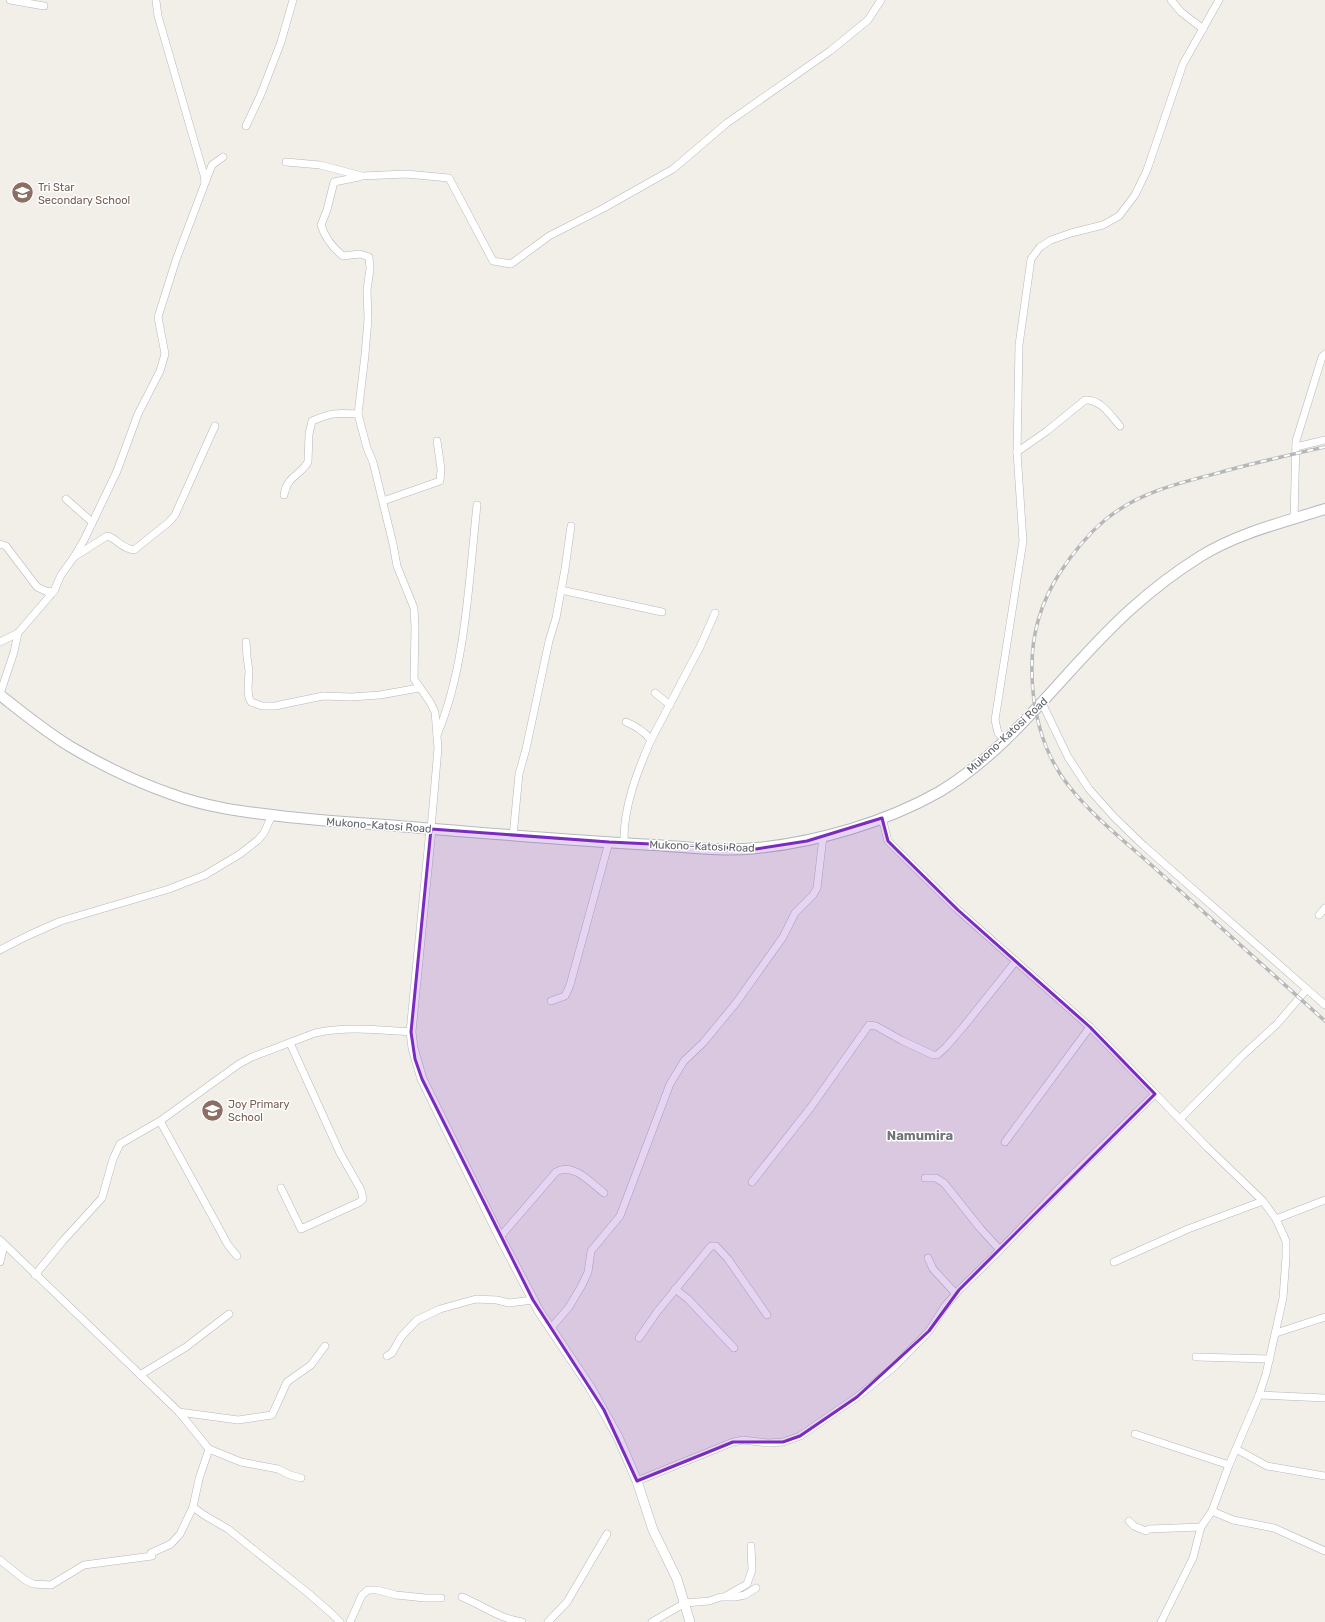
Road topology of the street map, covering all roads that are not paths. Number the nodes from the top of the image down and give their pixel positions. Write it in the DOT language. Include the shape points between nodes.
graph roads {
  1 [pos="10,0"];
  2 [pos="294,0"];
  3 [pos="881,0"];
  4 [pos="1171,0"];
  5 [pos="1219,0"];
  6 [pos="156,2"];
  7 [pos="44,6"];
  8 [pos="1203,29"];
  9 [pos="246,126"];
  10 [pos="223,156"];
  11 [pos="286,162"];
  12 [pos="362,176"];
  13 [pos="205,183"];
  14 [pos="1325,354"];
  15 [pos="358,414"];
  16 [pos="215,426"];
  17 [pos="1120,426"];
  18 [pos="1325,440"];
  19 [pos="437,441"];
  20 [pos="1296,448"];
  21 [pos="1017,452"];
  22 [pos="284,495"];
  23 [pos="66,499"];
  24 [pos="383,501"];
  25 [pos="477,505"];
  26 [pos="1325,509"];
  27 [pos="1294,519"];
  28 [pos="92,522"];
  29 [pos="571,526"];
  30 [pos="0,544"];
  31 [pos="74,557"];
  32 [pos="561,590"];
  33 [pos="54,591"];
  34 [pos="662,612"];
  35 [pos="715,613"];
  36 [pos="18,633"];
  37 [pos="0,642"];
  38 [pos="246,642"];
  39 [pos="419,688"];
  40 [pos="655,693"];
  41 [pos="0,694"];
  42 [pos="1042,703"];
  43 [pos="670,705"];
  44 [pos="626,722"];
  45 [pos="437,737"];
  46 [pos="651,740"];
  47 [pos="1005,740"];
  48 [pos="272,815"];
  49 [pos="882,818"];
  50 [pos="431,829"];
  51 [pos="513,836"];
  52 [pos="823,837"];
  53 [pos="609,842"];
  54 [pos="624,843"];
  55 [pos="1325,908"];
  56 [pos="1319,915"];
  57 [pos="0,950"];
  58 [pos="1016,961"];
  59 [pos="1307,989"];
  60 [pos="551,1001"];
  61 [pos="1325,1005"];
  62 [pos="1090,1027"];
  63 [pos="412,1032"];
  64 [pos="290,1043"];
  65 [pos="1155,1094"];
  66 [pos="1180,1119"];
  67 [pos="160,1121"];
  68 [pos="1005,1142"];
  69 [pos="925,1178"];
  70 [pos="752,1182"];
  71 [pos="281,1188"];
  72 [pos="604,1193"];
  73 [pos="1325,1200"];
  74 [pos="1263,1201"];
  75 [pos="1276,1219"];
  76 [pos="500,1237"];
  77 [pos="2,1242"];
  78 [pos="1000,1250"];
  79 [pos="237,1256"];
  80 [pos="928,1258"];
  81 [pos="0,1262"];
  82 [pos="1114,1262"];
  83 [pos="35,1275"];
  84 [pos="675,1289"];
  85 [pos="956,1294"];
  86 [pos="534,1300"];
  87 [pos="229,1314"];
  88 [pos="767,1315"];
  89 [pos="1325,1317"];
  90 [pos="551,1328"];
  91 [pos="1276,1333"];
  92 [pos="639,1338"];
  93 [pos="325,1346"];
  94 [pos="734,1348"];
  95 [pos="387,1356"];
  96 [pos="1196,1357"];
  97 [pos="1270,1359"];
  98 [pos="140,1374"];
  99 [pos="1259,1395"];
  100 [pos="1325,1398"];
  101 [pos="179,1412"];
  102 [pos="1135,1434"];
  103 [pos="209,1449"];
  104 [pos="1236,1449"];
  105 [pos="1229,1465"];
  106 [pos="1325,1476"];
  107 [pos="301,1478"];
  108 [pos="637,1481"];
  109 [pos="193,1506"];
  110 [pos="1212,1511"];
  111 [pos="1129,1521"];
  112 [pos="1201,1528"];
  113 [pos="607,1534"];
  114 [pos="751,1546"];
  115 [pos="1325,1551"];
  116 [pos="0,1560"];
  117 [pos="756,1588"];
  118 [pos="726,1596"];
  119 [pos="462,1597"];
  120 [pos="442,1598"];
  121 [pos="685,1603"];
  122 [pos="340,1622"];
  123 [pos="350,1622"];
  124 [pos="522,1622"];
  125 [pos="548,1622"];
  126 [pos="652,1622"];
  127 [pos="690,1622"];
  128 [pos="1161,1622"];
  1 -- 7 [label="street"];
  2 -- 9 [label="street" via="281,42"];
  3 -- 12 [label="street" via="868,20 727,123 673,169 549,236 511,264 493,261 449,178 406,174"];
  4 -- 8 [label="street" via="1181,12"];
  5 -- 8 [label="street"];
  6 -- 13 [label="street"];
  8 -- 21 [label="street" via="1183,64 1147,170 1131,200 1119,216 1103,225 1051,240 1040,247 1031,259 1019,345"];
  10 -- 13 [label="street" via="212,165"];
  11 -- 12 [label="street" via="320,165"];
  12 -- 15 [label="street" via="334,182 321,225 334,249 343,256 360,254 369,257 368,319"];
  13 -- 28 [label="street" via="158,317 164,361 138,414 117,471"];
  14 -- 20 [label="street" via="1299,430"];
  15 -- 22 [label="street" via="328,414 312,422 308,462 289,480"];
  15 -- 24 [label="street"];
  16 -- 31 [label="street" via="179,508 169,522 134,550 121,546 108,536"];
  17 -- 21 [label="street" via="1101,404 1093,399 1085,400"];
  18 -- 20 [label="street"];
  19 -- 24 [label="street" via="440,481"];
  20 -- 27 [label="street"];
  21 -- 47 [label="street" via="1023,542 995,720 998,733"];
  23 -- 28 [label="street"];
  24 -- 39 [label="street" via="397,566 414,608 414,679"];
  25 -- 45 [label="street" via="456,676"];
  26 -- 27 [label="main road, Mukono-Katosi Road"];
  27 -- 42 [label="main road, Mukono-Katosi Road" via="1245,535 1203,554 1178,572 1116,622"];
  28 -- 31 [label="street"];
  29 -- 32 [label="street"];
  30 -- 33 [label="street" via="6,546 37,587 48,592"];
  31 -- 33 [label="street" via="61,575"];
  32 -- 34 [label="street"];
  32 -- 51 [label="street" via="519,774"];
  33 -- 36 [label="street"];
  35 -- 43 [label="street"];
  36 -- 37 [label="street"];
  36 -- 41 [label="street"];
  38 -- 39 [label="street" via="246,657 250,671 249,698 262,706 275,706 323,696 380,695"];
  39 -- 45 [label="street" via="435,712"];
  40 -- 43 [label="street"];
  41 -- 48 [label="main road, Mukono-Katosi Road" via="69,746 137,781 211,805"];
  42 -- 47 [label="main road, Mukono-Katosi Road"];
  42 -- 59 [label="street" via="1072,763 1089,789 1115,818"];
  43 -- 46 [label="street"];
  44 -- 46 [label="street" via="639,728"];
  45 -- 50 [label="street"];
  46 -- 54 [label="street" via="633,788 624,828"];
  47 -- 49 [label="main road, Mukono-Katosi Road" via="982,762 942,789"];
  48 -- 50 [label="main road, Mukono-Katosi Road" via="340,823"];
  48 -- 57 [label="street" via="264,834 258,840 205,875 169,889 61,921"];
  49 -- 52 [label="main road, Mukono-Katosi Road"];
  49 -- 58 [label="street" via="888,841 958,910"];
  50 -- 51 [label="main road, Mukono-Katosi Road"];
  50 -- 63 [label="street"];
  51 -- 53 [label="main road, Mukono-Katosi Road"];
  52 -- 54 [label="main road, Mukono-Katosi Road" via="756,849"];
  52 -- 90 [label="street" via="817,888 813,896 795,913 783,937 736,1003 703,1043 684,1061 670,1084 620,1216 591,1251 588,1272 582,1285 569,1307"];
  53 -- 54 [label="main road, Mukono-Katosi Road"];
  53 -- 60 [label="street" via="570,986 565,996"];
  55 -- 56 [label="street"];
  58 -- 62 [label="street"];
  58 -- 70 [label="street" via="960,1032 937,1055 932,1055 876,1026 869,1026 811,1107"];
  59 -- 61 [label="street"];
  59 -- 66 [label="street" via="1277,1024"];
  62 -- 65 [label="street"];
  62 -- 68 [label="street"];
  63 -- 64 [label="street" via="343,1029 315,1033"];
  63 -- 76 [label="street" via="413,1048 422,1079"];
  64 -- 67 [label="street" via="239,1064"];
  64 -- 71 [label="street" via="340,1153 362,1190 363,1198 360,1202 301,1229"];
  65 -- 66 [label="street"];
  65 -- 78 [label="street"];
  66 -- 74 [label="street" via="1206,1148"];
  67 -- 79 [label="street" via="228,1245"];
  67 -- 83 [label="street" via="120,1144 102,1198"];
  69 -- 78 [label="street" via="936,1178 944,1183"];
  72 -- 76 [label="street" via="572,1170 562,1169 556,1172"];
  73 -- 75 [label="street"];
  74 -- 75 [label="street"];
  74 -- 82 [label="street" via="1188,1228"];
  75 -- 91 [label="street" via="1286,1241 1283,1298"];
  76 -- 86 [label="street"];
  77 -- 81 [label="street"];
  77 -- 83 [label="street"];
  78 -- 85 [label="street"];
  80 -- 85 [label="street" via="933,1268"];
  83 -- 98 [label="street"];
  84 -- 88 [label="street" via="711,1246 716,1246"];
  84 -- 92 [label="street"];
  84 -- 94 [label="street" via="688,1298"];
  85 -- 108 [label="street" via="929,1331 894,1367 857,1397 800,1436 783,1442 733,1442"];
  86 -- 90 [label="street"];
  86 -- 95 [label="street" via="509,1303 476,1299 440,1309 417,1320"];
  87 -- 98 [label="street" via="186,1347"];
  89 -- 91 [label="street"];
  90 -- 108 [label="street" via="604,1410"];
  91 -- 97 [label="street"];
  93 -- 101 [label="street" via="311,1365 288,1382 272,1415 238,1420"];
  96 -- 97 [label="street"];
  97 -- 99 [label="street"];
  98 -- 101 [label="street"];
  99 -- 100 [label="street"];
  99 -- 104 [label="street"];
  101 -- 103 [label="street"];
  102 -- 105 [label="street"];
  103 -- 107 [label="street" via="241,1462 278,1469"];
  103 -- 109 [label="street"];
  104 -- 105 [label="street"];
  104 -- 106 [label="street" via="1267,1466"];
  105 -- 110 [label="street"];
  108 -- 121 [label="street" via="653,1530 677,1579"];
  109 -- 116 [label="street" via="180,1534 171,1544 151,1553 152,1556 84,1565 52,1585 32,1584"];
  109 -- 122 [label="street" via="228,1529"];
  110 -- 112 [label="street"];
  110 -- 115 [label="street" via="1233,1520 1274,1528"];
  111 -- 112 [label="street" via="1146,1531"];
  112 -- 128 [label="street" via="1193,1558"];
  113 -- 125 [label="street" via="567,1602"];
  114 -- 118 [label="street" via="752,1570 747,1584"];
  117 -- 118 [label="street" via="745,1596"];
  118 -- 121 [label="street" via="710,1601"];
  119 -- 124 [label="street" via="507,1619"];
  120 -- 123 [label="street" via="368,1590 362,1595"];
  121 -- 126 [label="street"];
  121 -- 127 [label="street"];
}
